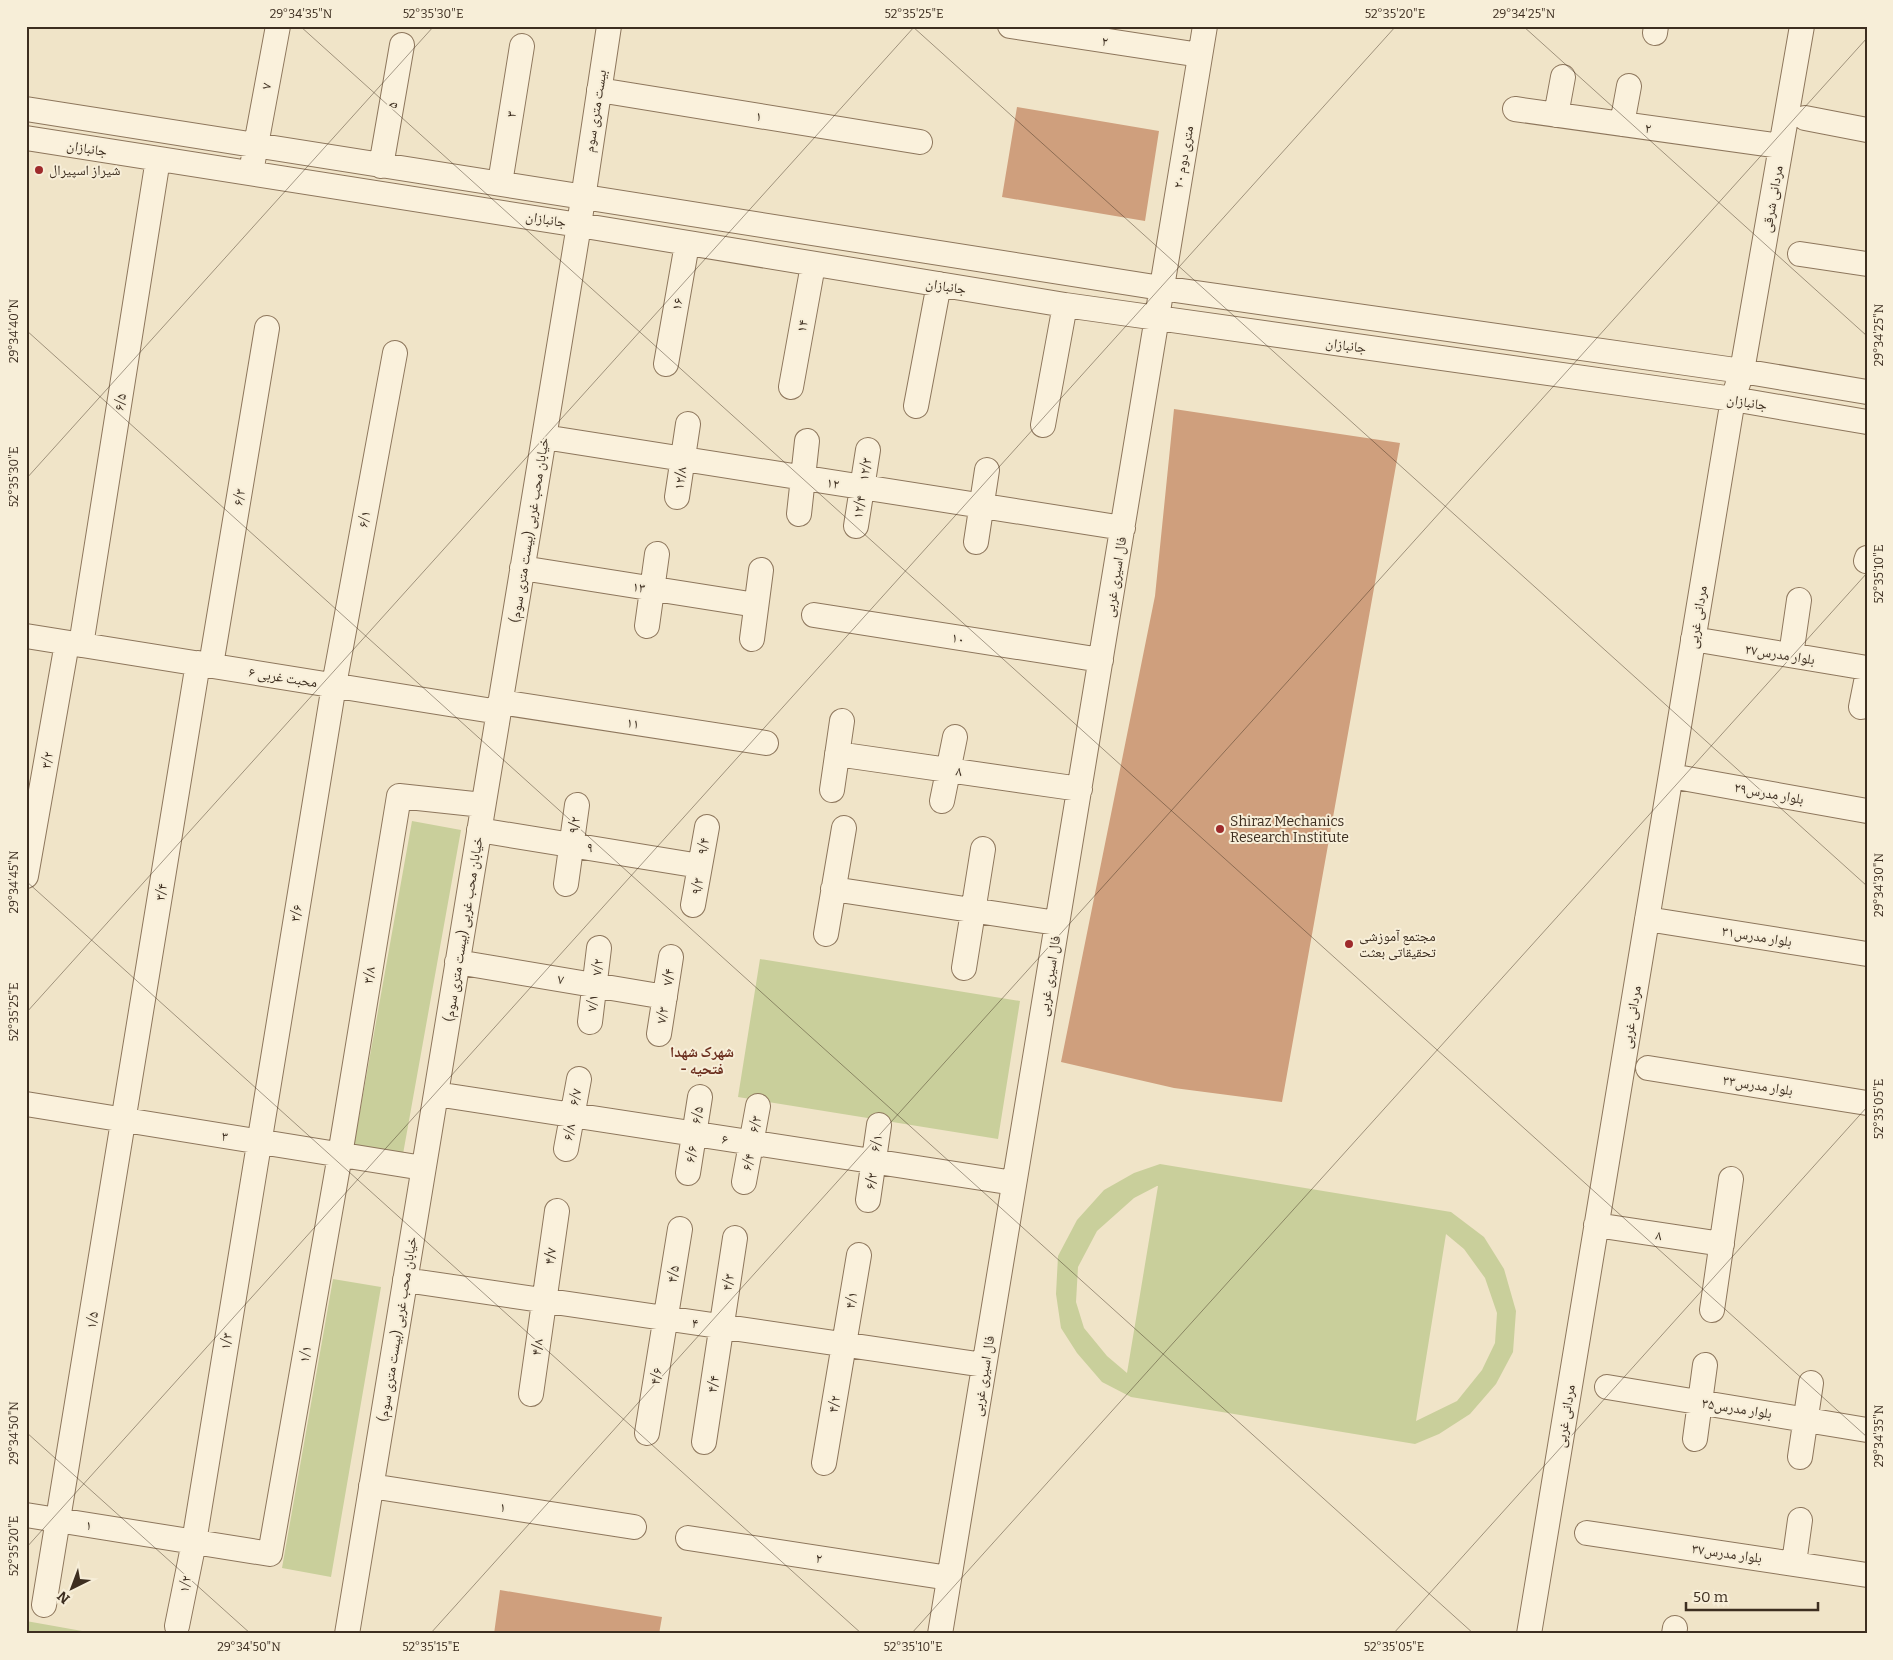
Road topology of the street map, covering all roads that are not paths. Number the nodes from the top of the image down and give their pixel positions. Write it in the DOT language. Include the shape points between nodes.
graph roads {
  1 [pos="278,26"];
  2 [pos="609,26"];
  3 [pos="1010,26"];
  4 [pos="1205,26"];
  5 [pos="1802,26"];
  6 [pos="402,45"];
  7 [pos="522,46"];
  8 [pos="1200,55"];
  9 [pos="1563,77"];
  10 [pos="1629,86"];
  11 [pos="598,90"];
  12 [pos="26,109"];
  13 [pos="1515,109"];
  14 [pos="1556,115"];
  15 [pos="1805,118"];
  16 [pos="1622,124"];
  17 [pos="1867,130"];
  18 [pos="26,138"];
  19 [pos="920,142"];
  20 [pos="255,146"];
  21 [pos="1781,146"];
  22 [pos="158,159"];
  23 [pos="381,166"];
  24 [pos="252,173"];
  25 [pos="500,183"];
  26 [pos="582,196"];
  27 [pos="579,225"];
  28 [pos="687,244"];
  29 [pos="1800,254"];
  30 [pos="1867,264"];
  31 [pos="813,265"];
  32 [pos="938,284"];
  33 [pos="1161,288"];
  34 [pos="1065,305"];
  35 [pos="1157,318"];
  36 [pos="267,328"];
  37 [pos="395,353"];
  38 [pos="666,364"];
  39 [pos="1742,371"];
  40 [pos="791,387"];
  41 [pos="1867,392"];
  42 [pos="1733,399"];
  43 [pos="916,406"];
  44 [pos="1867,422"];
  45 [pos="688,424"];
  46 [pos="1043,425"];
  47 [pos="544,437"];
  48 [pos="807,441"];
  49 [pos="868,450"];
  50 [pos="683,459"];
  51 [pos="987,470"];
  52 [pos="802,478"];
  53 [pos="862,487"];
  54 [pos="678,497"];
  55 [pos="981,506"];
  56 [pos="799,514"];
  57 [pos="856,526"];
  58 [pos="1123,528"];
  59 [pos="976,542"];
  60 [pos="658,554"];
  61 [pos="522,568"];
  62 [pos="761,570"];
  63 [pos="652,589"];
  64 [pos="1799,600"];
  65 [pos="756,605"];
  66 [pos="814,615"];
  67 [pos="647,626"];
  68 [pos="26,636"];
  69 [pos="752,639"];
  70 [pos="1693,639"];
  71 [pos="74,644"];
  72 [pos="1791,655"];
  73 [pos="1101,660"];
  74 [pos="204,664"];
  75 [pos="1867,668"];
  76 [pos="1867,677"];
  77 [pos="334,685"];
  78 [pos="500,707"];
  79 [pos="1861,707"];
  80 [pos="842,722"];
  81 [pos="956,737"];
  82 [pos="766,743"];
  83 [pos="837,754"];
  84 [pos="949,770"];
  85 [pos="1671,776"];
  86 [pos="1080,789"];
  87 [pos="832,790"];
  88 [pos="942,801"];
  89 [pos="483,805"];
  90 [pos="577,806"];
  91 [pos="1867,811"];
  92 [pos="707,827"];
  93 [pos="844,828"];
  94 [pos="479,830"];
  95 [pos="571,844"];
  96 [pos="982,848"];
  97 [pos="700,866"];
  98 [pos="26,876"];
  99 [pos="566,884"];
  100 [pos="833,889"];
  101 [pos="693,905"];
  102 [pos="973,910"];
  103 [pos="1647,919"];
  104 [pos="1058,923"];
  105 [pos="826,934"];
  106 [pos="599,948"];
  107 [pos="1867,954"];
  108 [pos="671,957"];
  109 [pos="457,962"];
  110 [pos="964,968"];
  111 [pos="594,985"];
  112 [pos="666,997"];
  113 [pos="590,1022"];
  114 [pos="658,1034"];
  115 [pos="1648,1068"];
  116 [pos="579,1079"];
  117 [pos="436,1094"];
  118 [pos="700,1097"];
  119 [pos="1867,1103"];
  120 [pos="26,1104"];
  121 [pos="758,1106"];
  122 [pos="572,1115"];
  123 [pos="124,1120"];
  124 [pos="879,1125"];
  125 [pos="694,1134"];
  126 [pos="258,1141"];
  127 [pos="752,1143"];
  128 [pos="566,1149"];
  129 [pos="340,1155"];
  130 [pos="874,1161"];
  131 [pos="424,1168"];
  132 [pos="688,1173"];
  133 [pos="1731,1179"];
  134 [pos="744,1182"];
  135 [pos="1014,1182"];
  136 [pos="868,1200"];
  137 [pos="557,1210"];
  138 [pos="1596,1225"];
  139 [pos="680,1229"];
  140 [pos="735,1238"];
  141 [pos="1722,1244"];
  142 [pos="859,1255"];
  143 [pos="405,1280"];
  144 [pos="544,1300"];
  145 [pos="1712,1310"];
  146 [pos="666,1318"];
  147 [pos="721,1326"];
  148 [pos="844,1345"];
  149 [pos="984,1365"];
  150 [pos="1705,1365"];
  151 [pos="1811,1383"];
  152 [pos="1607,1387"];
  153 [pos="531,1394"];
  154 [pos="1700,1402"];
  155 [pos="1806,1420"];
  156 [pos="1867,1430"];
  157 [pos="647,1433"];
  158 [pos="1695,1439"];
  159 [pos="704,1442"];
  160 [pos="1800,1457"];
  161 [pos="824,1462"];
  162 [pos="371,1486"];
  163 [pos="26,1515"];
  164 [pos="59,1520"];
  165 [pos="1800,1520"];
  166 [pos="634,1527"];
  167 [pos="1587,1533"];
  168 [pos="688,1538"];
  169 [pos="194,1542"];
  170 [pos="270,1554"];
  171 [pos="1794,1563"];
  172 [pos="1867,1575"];
  173 [pos="949,1578"];
  174 [pos="44,1605"];
  175 [pos="177,1626"];
  176 [pos="347,1634"];
  177 [pos="940,1634"];
  178 [pos="1529,1634"];
  1 -- 20 [label="street, ۷"];
  2 -- 11 [label="street, بیست متری سوم"];
  3 -- 8 [label="street, ۲"];
  4 -- 8 [label="street, ۲۰ متری دوم"];
  5 -- 21 [label="street, مردانی شرقی"];
  6 -- 23 [label="street, ۵"];
  7 -- 25 [label="street, ۳"];
  8 -- 33 [label="street, ۲۰ متری دوم"];
  9 -- 14 [label="street"];
  10 -- 16 [label="street"];
  11 -- 19 [label="street, ۱"];
  11 -- 26 [label="street, بیست متری سوم"];
  12 -- 20 [label="street, جانبازان"];
  13 -- 14 [label="street, ۲"];
  14 -- 16 [label="street, ۲"];
  15 -- 17 [label="street"];
  16 -- 21 [label="street, ۲"];
  18 -- 22 [label="street, جانبازان"];
  20 -- 23 [label="street, جانبازان"];
  20 -- 24 [label="street, ۷"];
  21 -- 39 [label="street, مردانی شرقی"];
  22 -- 24 [label="street, جانبازان"];
  22 -- 71 [label="street, ۶/۵"];
  23 -- 25 [label="street, جانبازان"];
  24 -- 27 [label="street, جانبازان"];
  25 -- 26 [label="street, جانبازان"];
  26 -- 27 [label="street, بیست متری سوم"];
  26 -- 33 [label="street, جانبازان"];
  27 -- 28 [label="street, جانبازان"];
  27 -- 47 [label="street, خیابان محب غربی (بیست متری سوم)"];
  28 -- 31 [label="street, جانبازان"];
  28 -- 38 [label="street, ۱۶"];
  29 -- 30 [label="street"];
  31 -- 32 [label="street, جانبازان"];
  31 -- 40 [label="street, ۱۴"];
  32 -- 34 [label="street, جانبازان"];
  32 -- 43 [label="street"];
  33 -- 35 [label="street, ۲۰ متری دوم"];
  33 -- 39 [label="street, جانبازان"];
  34 -- 35 [label="street, جانبازان"];
  34 -- 46 [label="street"];
  35 -- 42 [label="street, جانبازان"];
  35 -- 58 [label="street, فال اسیری غربی"];
  36 -- 74 [label="street, ۶/۳"];
  37 -- 77 [label="street, ۶/۱"];
  39 -- 41 [label="street, جانبازان"];
  39 -- 42 [label="street, مردانی شرقی"];
  42 -- 44 [label="street, جانبازان"];
  42 -- 70 [label="street, مردانی غربی"];
  45 -- 50 [label="street, ۱۲/۸"];
  47 -- 50 [label="street, ۱۲"];
  47 -- 61 [label="street, خیابان محب غربی (بیست متری سوم)"];
  48 -- 52 [label="street"];
  49 -- 53 [label="street, ۱۲/۳"];
  50 -- 52 [label="street, ۱۲"];
  50 -- 54 [label="street, ۱۲/۸"];
  51 -- 55 [label="street"];
  52 -- 53 [label="street, ۱۲"];
  52 -- 56 [label="street"];
  53 -- 55 [label="street, ۱۲"];
  53 -- 57 [label="street, ۱۲/۴"];
  55 -- 58 [label="street, ۱۲"];
  55 -- 59 [label="street"];
  58 -- 73 [label="street, فال اسیری غربی"];
  60 -- 63 [label="street"];
  61 -- 63 [label="street, ۱۳"];
  61 -- 78 [label="street, خیابان محب غربی (بیست متری سوم)"];
  62 -- 65 [label="street"];
  63 -- 65 [label="street, ۱۳"];
  63 -- 67 [label="street"];
  64 -- 72 [label="street"];
  65 -- 69 [label="street"];
  66 -- 73 [label="street, ۱۰"];
  68 -- 71 [label="street, محبت غربی ۶"];
  70 -- 72 [label="street, بلوار مدرس۲۷"];
  70 -- 85 [label="street, مردانی غربی"];
  71 -- 74 [label="street, محبت غربی ۶"];
  71 -- 98 [label="street, ۳/۲"];
  72 -- 75 [label="street, بلوار مدرس۲۷"];
  73 -- 86 [label="street, فال اسیری غربی"];
  74 -- 77 [label="street, محبت غربی ۶"];
  74 -- 123 [label="street, ۳/۴"];
  76 -- 79 [label="street"];
  77 -- 78 [label="street, محبت غربی ۶"];
  77 -- 126 [label="street, ۳/۶"];
  78 -- 82 [label="street, ۱۱"];
  78 -- 89 [label="street, خیابان محب غربی (بیست متری سوم)"];
  80 -- 83 [label="street"];
  81 -- 84 [label="street"];
  83 -- 84 [label="street, ۸"];
  83 -- 87 [label="street"];
  84 -- 86 [label="street, ۸"];
  84 -- 88 [label="street"];
  85 -- 91 [label="street, ۲۹بلوار مدرس"];
  85 -- 103 [label="street, مردانی غربی"];
  86 -- 104 [label="street, فال اسیری غربی"];
  89 -- 94 [label="street, خیابان محب غربی (بیست متری سوم)"];
  89 -- 129 [label="street, ۳/۸" via="398,796"];
  90 -- 95 [label="street, ۹/۲"];
  92 -- 97 [label="street, ۹/۴"];
  93 -- 100 [label="street"];
  94 -- 95 [label="street, ۹"];
  94 -- 109 [label="street, خیابان محب غربی (بیست متری سوم)"];
  95 -- 97 [label="street, ۹"];
  95 -- 99 [label="street, ۹/۲"];
  96 -- 102 [label="street"];
  97 -- 101 [label="street, ۹/۳"];
  100 -- 102 [label="street"];
  100 -- 105 [label="street"];
  102 -- 104 [label="street"];
  102 -- 110 [label="street"];
  103 -- 107 [label="street, بلوار مدرس۳۱"];
  103 -- 138 [label="street, مردانی غربی"];
  104 -- 135 [label="street, فال اسیری غربی"];
  106 -- 111 [label="street, ۷/۲"];
  108 -- 112 [label="street, ۷/۴"];
  109 -- 111 [label="street, ۷"];
  109 -- 117 [label="street, خیابان محب غربی (بیست متری سوم)"];
  111 -- 112 [label="street, ۷"];
  111 -- 113 [label="street, ۷/۱"];
  112 -- 114 [label="street, ۷/۳"];
  115 -- 119 [label="street, بلوار مدرس۳۳"];
  116 -- 122 [label="street, ۶/۷"];
  117 -- 122 [label="street, ۶"];
  117 -- 131 [label="street, خیابان محب غربی (بیست متری سوم)"];
  118 -- 125 [label="street, ۶/۵"];
  120 -- 123 [label="street, ۳"];
  121 -- 127 [label="street, ۶/۳"];
  122 -- 125 [label="street, ۶"];
  122 -- 128 [label="street, ۶/۸"];
  123 -- 126 [label="street, ۳"];
  123 -- 164 [label="street, ۱/۵"];
  124 -- 130 [label="street, ۶/۱"];
  125 -- 127 [label="street, ۶"];
  125 -- 132 [label="street, ۶/۶"];
  126 -- 129 [label="street, ۳"];
  126 -- 169 [label="street, ۱/۳"];
  127 -- 130 [label="street, ۶"];
  127 -- 134 [label="street, ۶/۴"];
  129 -- 131 [label="street, ۳"];
  129 -- 170 [label="street, ۱/۱"];
  130 -- 135 [label="street, ۶"];
  130 -- 136 [label="street, ۶/۲"];
  131 -- 143 [label="street, خیابان محب غربی (بیست متری سوم)"];
  133 -- 141 [label="street"];
  135 -- 149 [label="street, فال اسیری غربی"];
  137 -- 144 [label="street, ۴/۷"];
  138 -- 141 [label="street, ۸"];
  138 -- 178 [label="street, مردانی غربی"];
  139 -- 146 [label="street, ۴/۵"];
  140 -- 147 [label="street, ۴/۳"];
  141 -- 145 [label="street"];
  142 -- 148 [label="street, ۴/۱"];
  143 -- 144 [label="street, ۴"];
  143 -- 162 [label="street, خیابان محب غربی (بیست متری سوم)"];
  144 -- 146 [label="street, ۴"];
  144 -- 153 [label="street, ۴/۸"];
  146 -- 147 [label="street, ۴"];
  146 -- 157 [label="street, ۴/۶"];
  147 -- 148 [label="street, ۴"];
  147 -- 159 [label="street, ۴/۴"];
  148 -- 149 [label="street, ۴"];
  148 -- 161 [label="street, ۴/۲"];
  149 -- 173 [label="street, فال اسیری غربی"];
  150 -- 154 [label="street"];
  151 -- 155 [label="street"];
  152 -- 154 [label="street, بلوار مدرس۳۵"];
  154 -- 155 [label="street, بلوار مدرس۳۵"];
  154 -- 158 [label="street"];
  155 -- 156 [label="street, بلوار مدرس۳۵"];
  155 -- 160 [label="street"];
  162 -- 166 [label="street, ۱"];
  162 -- 176 [label="street, خیابان محب غربی (بیست متری سوم)"];
  163 -- 164 [label="street, ۱"];
  164 -- 169 [label="street, ۱"];
  164 -- 174 [label="street, ۱/۵"];
  165 -- 171 [label="street"];
  167 -- 171 [label="street, بلوار مدرس۳۷"];
  168 -- 173 [label="street, ۲"];
  169 -- 170 [label="street, ۱"];
  169 -- 175 [label="street, ۱/۲"];
  171 -- 172 [label="street, بلوار مدرس۳۷"];
  173 -- 177 [label="street, فال اسیری غربی"];
}
